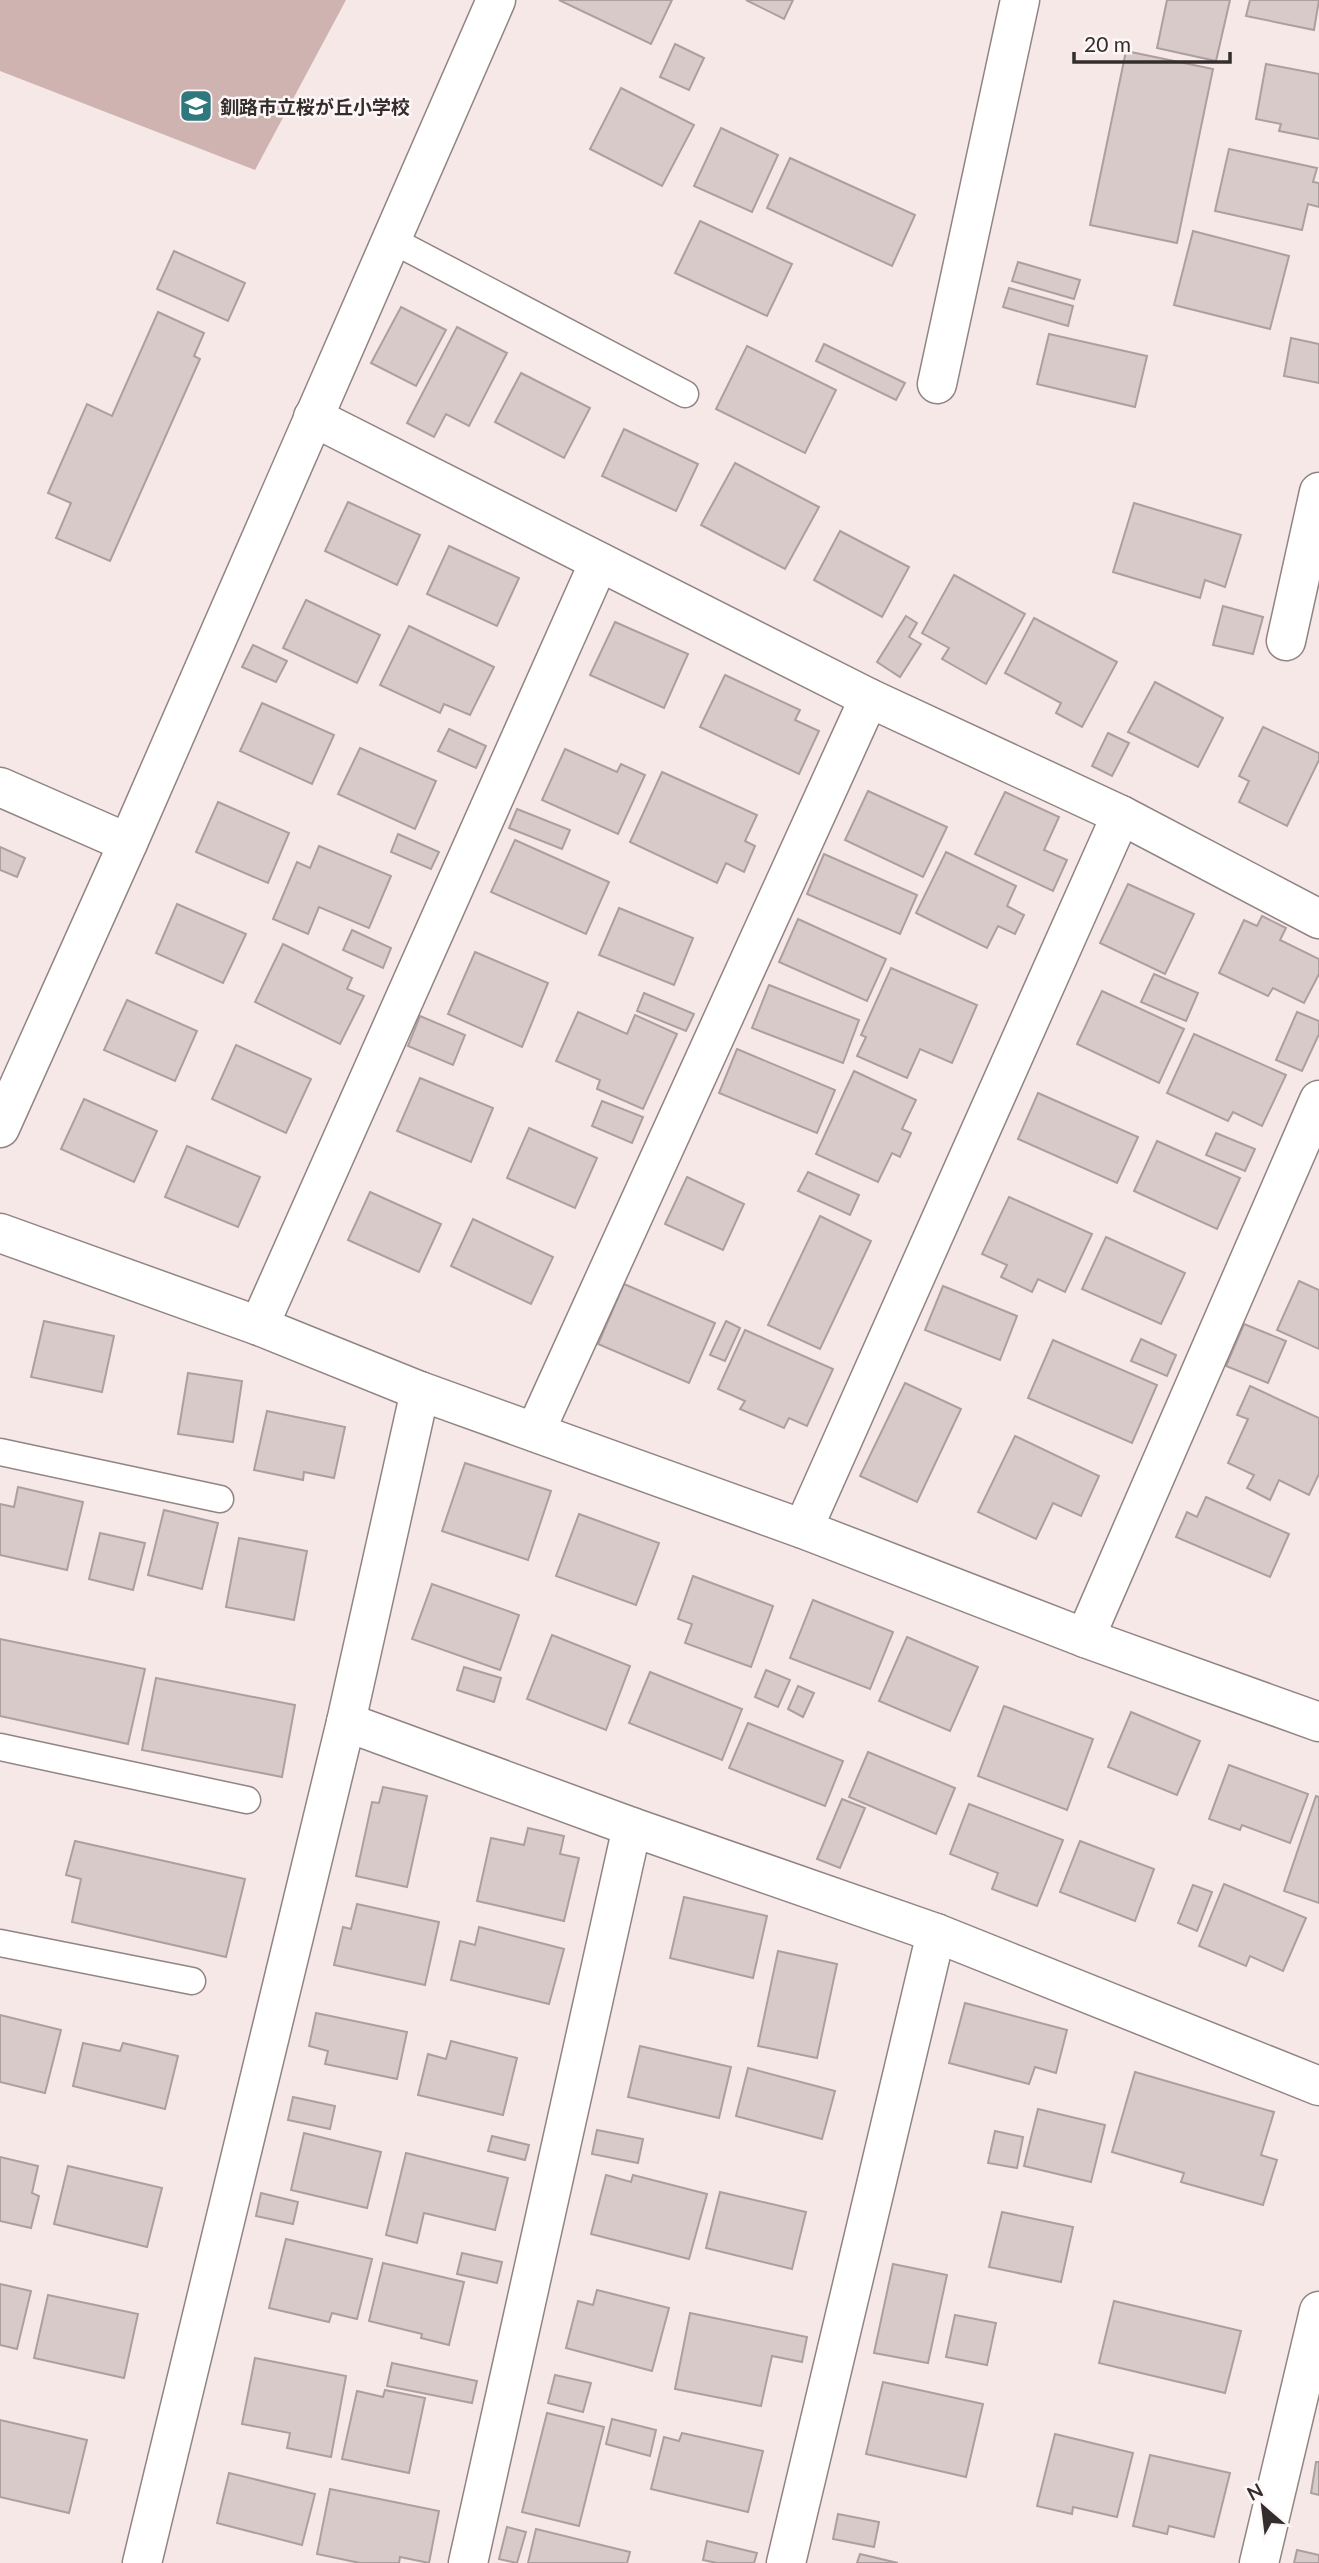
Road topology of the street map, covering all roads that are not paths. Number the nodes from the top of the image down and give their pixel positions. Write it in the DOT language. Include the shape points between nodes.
graph roads {
  1 [pos="496,0"];
  2 [pos="1020,0"];
  3 [pos="390,239"];
  4 [pos="937,384"];
  5 [pos="685,394"];
  6 [pos="313,417"];
  7 [pos="1319,492"];
  8 [pos="599,562"];
  9 [pos="1286,641"];
  10 [pos="869,698"];
  11 [pos="0,787"];
  12 [pos="1121,815"];
  13 [pos="128,843"];
  14 [pos="1319,919"];
  15 [pos="1319,1101"];
  16 [pos="0,1128"];
  17 [pos="0,1233"];
  18 [pos="259,1326"];
  19 [pos="420,1391"];
  20 [pos="535,1432"];
  21 [pos="0,1452"];
  22 [pos="220,1499"];
  23 [pos="803,1529"];
  24 [pos="1085,1638"];
  25 [pos="346,1722"];
  26 [pos="1319,1722"];
  27 [pos="0,1747"];
  28 [pos="247,1800"];
  29 [pos="632,1827"];
  30 [pos="936,1933"];
  31 [pos="0,1942"];
  32 [pos="192,1981"];
  33 [pos="1319,2086"];
  34 [pos="1319,2311"];
  35 [pos="142,2563"];
  36 [pos="468,2563"];
  37 [pos="786,2563"];
  38 [pos="1259,2563"];
  1 -- 3 [label="street"];
  2 -- 4 [label="street"];
  3 -- 5 [label="lane"];
  3 -- 6 [label="street"];
  6 -- 8 [label="street"];
  6 -- 13 [label="street"];
  7 -- 9 [label="street"];
  8 -- 10 [label="street"];
  8 -- 18 [label="street"];
  10 -- 12 [label="street"];
  10 -- 20 [label="street"];
  11 -- 13 [label="street"];
  12 -- 14 [label="street"];
  12 -- 23 [label="street"];
  13 -- 16 [label="street"];
  15 -- 24 [label="street"];
  17 -- 18 [label="street"];
  18 -- 19 [label="street"];
  19 -- 20 [label="street"];
  19 -- 25 [label="street"];
  20 -- 23 [label="street"];
  21 -- 22 [label="lane"];
  23 -- 24 [label="street"];
  24 -- 26 [label="street"];
  25 -- 29 [label="street"];
  25 -- 35 [label="street"];
  27 -- 28 [label="lane"];
  29 -- 30 [label="street"];
  29 -- 36 [label="street"];
  30 -- 33 [label="street"];
  30 -- 37 [label="street"];
  31 -- 32 [label="lane"];
  34 -- 38 [label="street"];
}
